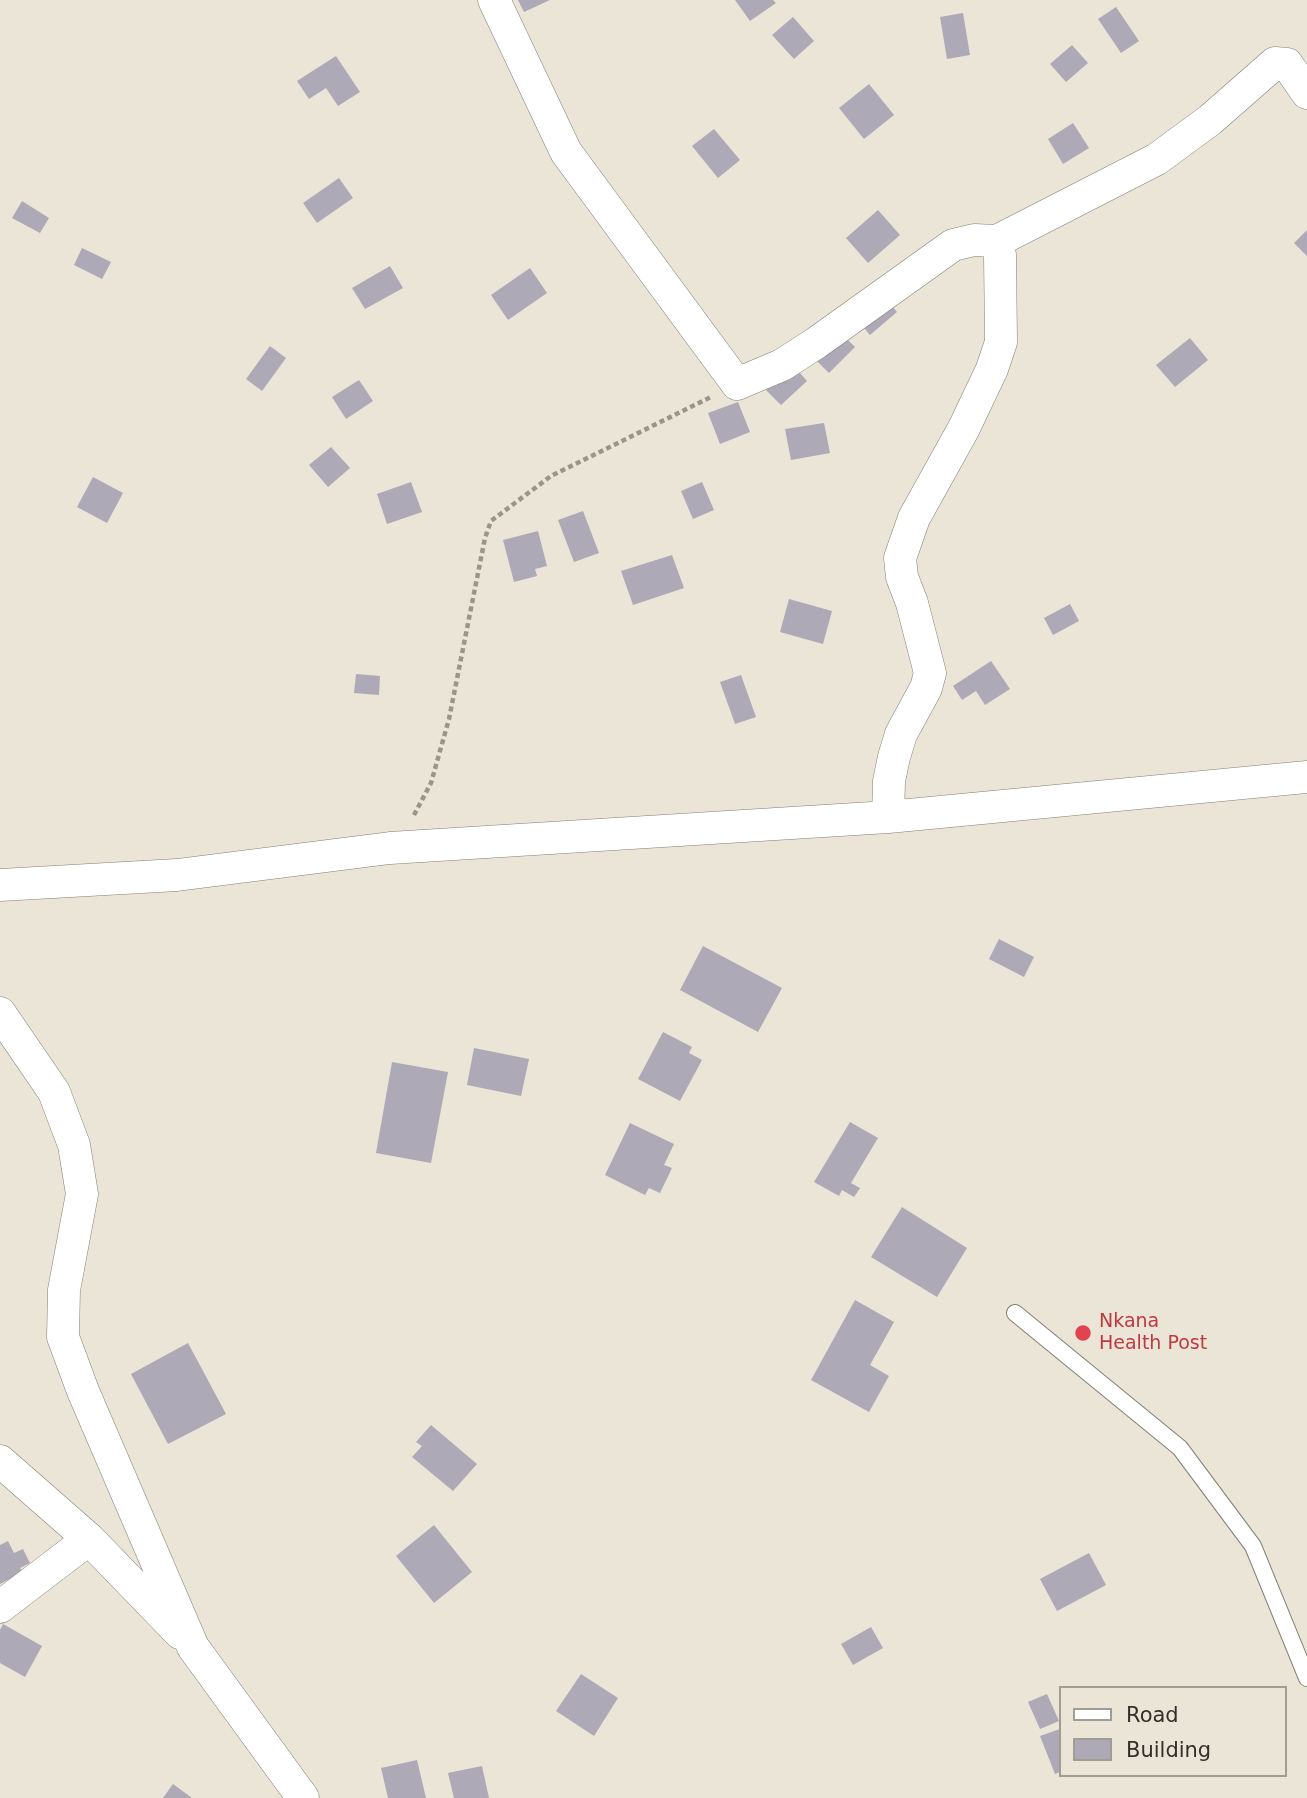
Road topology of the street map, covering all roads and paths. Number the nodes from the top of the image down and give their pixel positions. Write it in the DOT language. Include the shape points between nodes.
graph roads {
  1 [pos="494,0"];
  2 [pos="1307,93"];
  3 [pos="998,242"];
  4 [pos="737,384"];
  5 [pos="1307,777"];
  6 [pos="888,817"];
  7 [pos="390,848"];
  8 [pos="0,884"];
  9 [pos="0,1013"];
  10 [pos="1015,1313"];
  11 [pos="0,1461"];
  12 [pos="89,1539"];
  13 [pos="0,1607"];
  14 [pos="193,1647"];
  15 [pos="1307,1678"];
  16 [pos="303,1798"];
  1 -- 4 [label="street" via="566,152"];
  2 -- 3 [label="street" via="1287,64 1275,63 1157,159"];
  3 -- 4 [label="street" via="974,240 943,250 816,343 782,365"];
  3 -- 6 [label="street" via="1001,342 964,428 914,518 900,558 930,673 894,757"];
  4 -- 7 [label="path" via="551,476 491,521 431,783"];
  5 -- 6 [label="street"];
  6 -- 7 [label="street"];
  7 -- 8 [label="street" via="177,875"];
  9 -- 14 [label="street" via="54,1093 74,1145 82,1194 64,1290 63,1337"];
  10 -- 15 [label="lane" via="1180,1448 1253,1546"];
  11 -- 12 [label="street"];
  12 -- 13 [label="street"];
  12 -- 14 [label="street"];
  14 -- 16 [label="street"];
}
